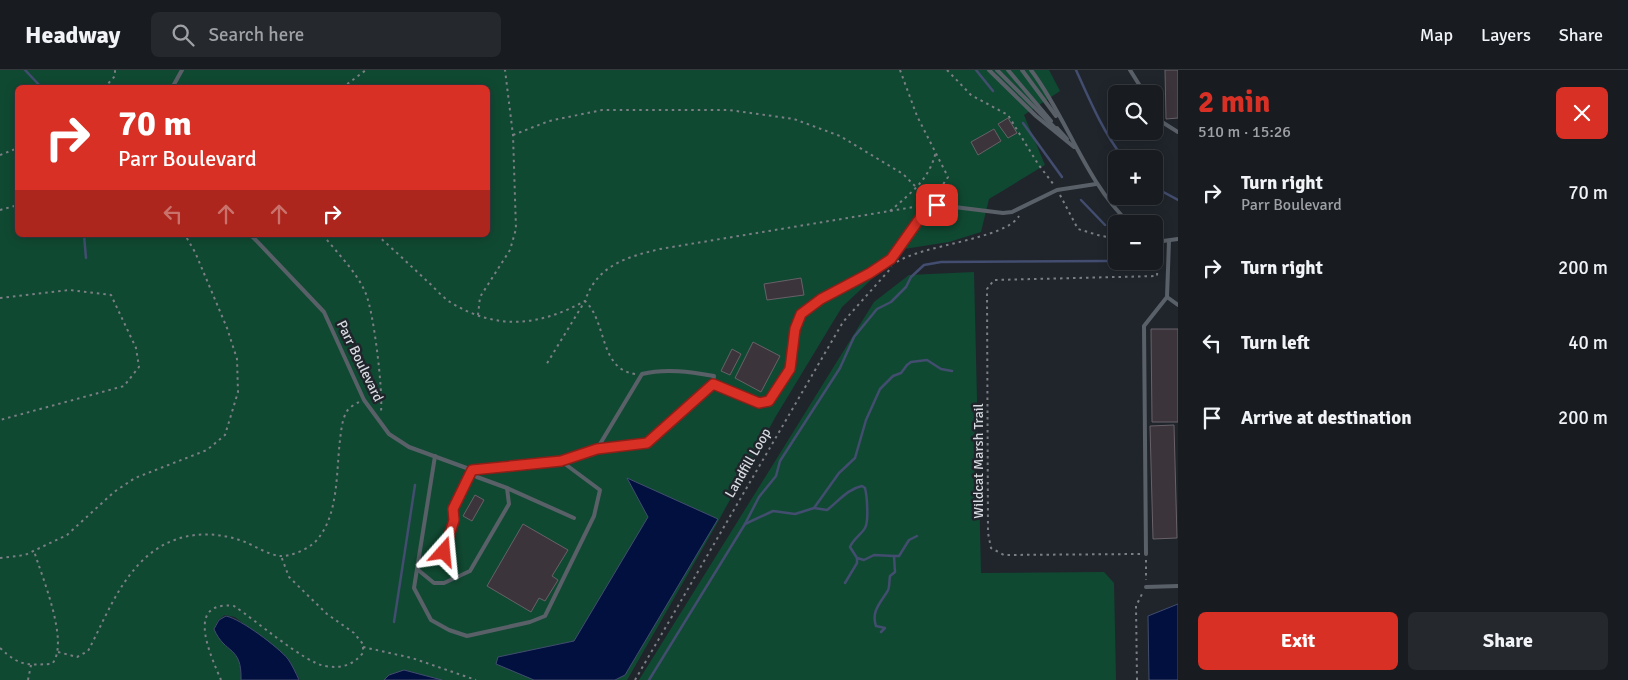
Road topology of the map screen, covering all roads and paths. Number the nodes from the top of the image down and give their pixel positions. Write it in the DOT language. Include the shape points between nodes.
graph roads {
  1 [pos="115,70"];
  2 [pos="182,70"];
  3 [pos="366,70"];
  4 [pos="505,70"];
  5 [pos="900,70"];
  6 [pos="947,70"];
  7 [pos="989,70"];
  8 [pos="996,70"];
  9 [pos="1008,70"];
  10 [pos="1022,70"];
  11 [pos="1031,70"];
  12 [pos="1130,70"];
  13 [pos="106,85"];
  14 [pos="174,85"];
  15 [pos="346,85"];
  16 [pos="1139,85"];
  17 [pos="1163,123"];
  18 [pos="1178,132"];
  19 [pos="513,135"];
  20 [pos="1076,148"];
  21 [pos="15,149"];
  22 [pos="936,151"];
  23 [pos="0,155"];
  24 [pos="1096,184"];
  25 [pos="916,187"];
  26 [pos="1057,190"];
  27 [pos="930,204"];
  28 [pos="1022,205"];
  29 [pos="15,206"];
  30 [pos="0,210"];
  31 [pos="888,213"];
  32 [pos="1122,215"];
  33 [pos="186,237"];
  34 [pos="253,237"];
  35 [pos="325,237"];
  36 [pos="378,237"];
  37 [pos="1108,237"];
  38 [pos="1178,240"];
  39 [pos="1163,241"];
  40 [pos="1169,241"];
  41 [pos="1158,270"];
  42 [pos="1167,297"];
  43 [pos="0,298"];
  44 [pos="585,300"];
  45 [pos="1178,305"];
  46 [pos="478,315"];
  47 [pos="546,365"];
  48 [pos="642,374"];
  49 [pos="713,384"];
  50 [pos="364,400"];
  51 [pos="0,420"];
  52 [pos="380,422"];
  53 [pos="597,449"];
  54 [pos="435,456"];
  55 [pos="561,461"];
  56 [pos="472,470"];
  57 [pos="507,488"];
  58 [pos="574,518"];
  59 [pos="34,550"];
  60 [pos="444,552"];
  61 [pos="1146,554"];
  62 [pos="280,556"];
  63 [pos="0,558"];
  64 [pos="417,569"];
  65 [pos="1178,586"];
  66 [pos="1146,587"];
  67 [pos="363,647"];
  68 [pos="0,648"];
  69 [pos="58,652"];
  70 [pos="32,665"];
  71 [pos="28,680"];
  72 [pos="221,680"];
  73 [pos="476,680"];
  74 [pos="636,680"];
  75 [pos="1137,680"];
  1 -- 13 [label="path"];
  2 -- 14 [label="lane"];
  3 -- 15 [label="path"];
  4 -- 19 [label="path"];
  5 -- 22 [label="path" via="917,116"];
  6 -- 26 [label="path" via="971,95 1008,115"];
  7 -- 20 [label="lane" via="1036,116"];
  8 -- 20 [label="lane"];
  9 -- 20 [label="lane"];
  10 -- 20 [label="lane"];
  11 -- 20 [label="lane"];
  12 -- 16 [label="lane"];
  17 -- 18 [label="lane"];
  19 -- 25 [label="path" via="549,121 602,110 729,110 794,119 840,136 903,174"];
  19 -- 46 [label="path" via="516,229 510,250 480,297"];
  20 -- 24 [label="lane"];
  21 -- 23 [label="path"];
  22 -- 25 [label="path" via="932,169"];
  22 -- 27 [label="path" via="948,177"];
  24 -- 26 [label="lane"];
  24 -- 32 [label="lane"];
  25 -- 31 [label="path"];
  26 -- 28 [label="lane"];
  26 -- 37 [label="path" via="1078,229"];
  27 -- 28 [label="lane" via="1003,213 1012,212"];
  27 -- 31 [label="path"];
  27 -- 49 [label="lane" via="891,259 801,314 795,329 790,369 769,401 759,403"];
  28 -- 74 [label="path, Landfill Loop" via="1019,218 996,230 967,241 908,255 894,264 843,322"];
  29 -- 30 [label="path"];
  31 -- 44 [label="path" via="767,231 621,259 596,278"];
  33 -- 59 [label="path" via="227,328 237,359 238,392 225,434 206,450 135,478 114,492 68,535"];
  34 -- 50 [label="lane, Parr Boulevard" via="324,312"];
  35 -- 52 [label="path" via="366,293 373,323"];
  36 -- 46 [label="path" via="450,302"];
  38 -- 40 [label="lane"];
  39 -- 40 [label="lane"];
  40 -- 42 [label="lane"];
  41 -- 61 [label="path, Wildcat Marsh Trail" via="1157,276 994,280 987,289 990,548 1004,555"];
  42 -- 45 [label="lane"];
  42 -- 61 [label="lane" via="1144,326"];
  43 -- 51 [label="path" via="70,290 110,295 136,348 139,367 124,386"];
  44 -- 46 [label="path" via="560,314 532,322 510,322"];
  44 -- 47 [label="path"];
  44 -- 48 [label="path" via="599,322 613,362 627,372"];
  48 -- 49 [label="lane" via="688,371 714,376"];
  48 -- 53 [label="lane"];
  49 -- 53 [label="lane, Parr Boulevard" via="647,443"];
  50 -- 52 [label="lane, Parr Boulevard"];
  50 -- 62 [label="path" via="347,411 342,426 332,509 325,530 314,544"];
  52 -- 54 [label="lane, Parr Boulevard" via="389,434 409,447"];
  53 -- 55 [label="lane, Parr Boulevard"];
  54 -- 56 [label="lane, Parr Boulevard"];
  54 -- 64 [label="lane"];
  55 -- 56 [label="lane, Parr Boulevard"];
  55 -- 64 [label="lane" via="600,490 594,516 545,616 467,636 449,630 432,620 414,588"];
  56 -- 57 [label="lane" via="477,477"];
  56 -- 60 [label="lane" via="453,509 454,520"];
  57 -- 58 [label="lane"];
  57 -- 64 [label="lane" via="509,504 470,572 444,583 434,583"];
  59 -- 63 [label="path" via="24,555"];
  59 -- 69 [label="path" via="51,605"];
  61 -- 66 [label="path"];
  62 -- 67 [label="path" via="290,577 327,614 354,633"];
  62 -- 69 [label="path" via="214,533 186,536 162,545 129,575 88,651 77,657"];
  65 -- 66 [label="lane"];
  66 -- 75 [label="path" via="1136,606"];
  67 -- 72 [label="path" via="363,653 354,663 323,666 306,658 234,606 222,605 211,611 205,621 204,632"];
  67 -- 73 [label="path" via="412,658"];
  68 -- 70 [label="path" via="12,660"];
  69 -- 70 [label="path" via="52,664"];
  70 -- 71 [label="path"];
}
